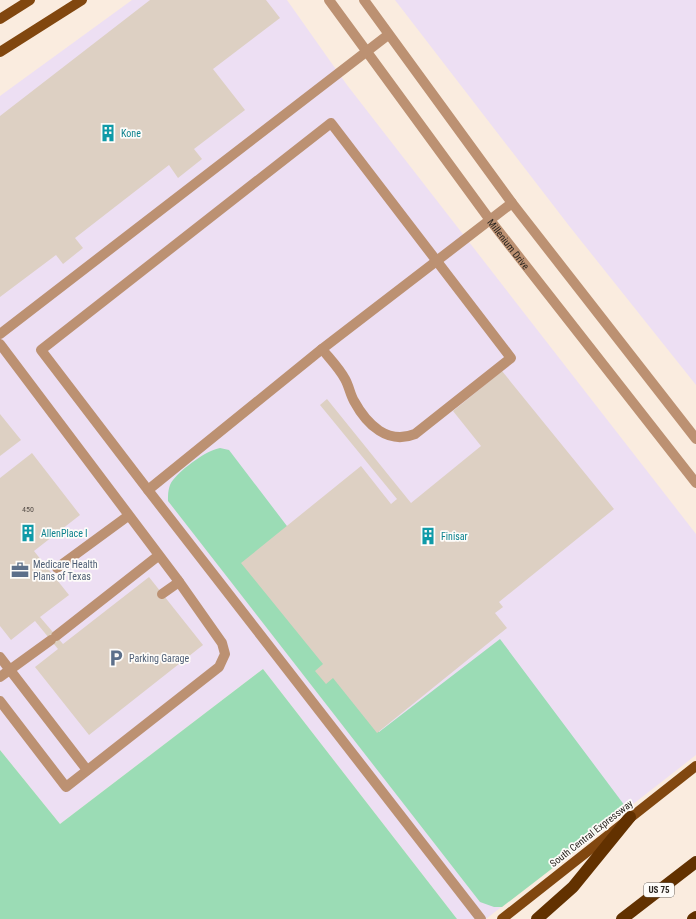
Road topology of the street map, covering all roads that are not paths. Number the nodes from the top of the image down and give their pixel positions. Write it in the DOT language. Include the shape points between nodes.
graph roads {
  1 [pos="30,0"];
  2 [pos="82,0"];
  3 [pos="329,0"];
  4 [pos="364,0"];
  5 [pos="0,19"];
  6 [pos="388,35"];
  7 [pos="0,52"];
  8 [pos="366,52"];
  9 [pos="512,203"];
  10 [pos="490,220"];
  11 [pos="437,261"];
  12 [pos="0,334"];
  13 [pos="0,344"];
  14 [pos="322,349"];
  15 [pos="696,439"];
  16 [pos="696,483"];
  17 [pos="148,490"];
  18 [pos="128,516"];
  19 [pos="158,556"];
  20 [pos="57,568"];
  21 [pos="179,582"];
  22 [pos="162,594"];
  23 [pos="0,657"];
  24 [pos="10,670"];
  25 [pos="0,677"];
  26 [pos="0,701"];
  27 [pos="696,766"];
  28 [pos="87,770"];
  29 [pos="630,817"];
  30 [pos="696,862"];
  31 [pos="696,917"];
  32 [pos="481,919"];
  33 [pos="502,919"];
  34 [pos="537,919"];
  35 [pos="622,919"];
  36 [pos="693,919"];
  1 -- 5 [label="main road"];
  2 -- 7 [label="main road"];
  3 -- 8 [label="street, Millenium Drive"];
  4 -- 6 [label="street"];
  6 -- 8 [label="street"];
  6 -- 9 [label="street"];
  8 -- 10 [label="street, Millenium Drive"];
  8 -- 12 [label="street"];
  9 -- 10 [label="street"];
  9 -- 15 [label="street"];
  10 -- 11 [label="street"];
  10 -- 16 [label="street, Millenium Drive"];
  11 -- 14 [label="street"];
  11 -- 14 [label="street" via="511,358 415,434 406,438 394,438 381,433 355,403 344,376"];
  11 -- 17 [label="street" via="331,123 41,350"];
  13 -- 18 [label="street"];
  14 -- 17 [label="street"];
  17 -- 32 [label="street"];
  18 -- 19 [label="street"];
  18 -- 20 [label="street"];
  19 -- 21 [label="street"];
  19 -- 24 [label="street"];
  21 -- 22 [label="street"];
  21 -- 28 [label="street" via="222,643 225,654 222,661 219,667"];
  23 -- 24 [label="street"];
  24 -- 25 [label="street"];
  24 -- 28 [label="street"];
  26 -- 28 [label="street" via="66,787"];
  27 -- 29 [label="main road, South Central Expressway"];
  29 -- 33 [label="main road, South Central Expressway"];
  29 -- 34 [label="highway" via="573,887"];
  30 -- 35 [label="highway, US 75"];
  31 -- 36 [label="highway"];
}
